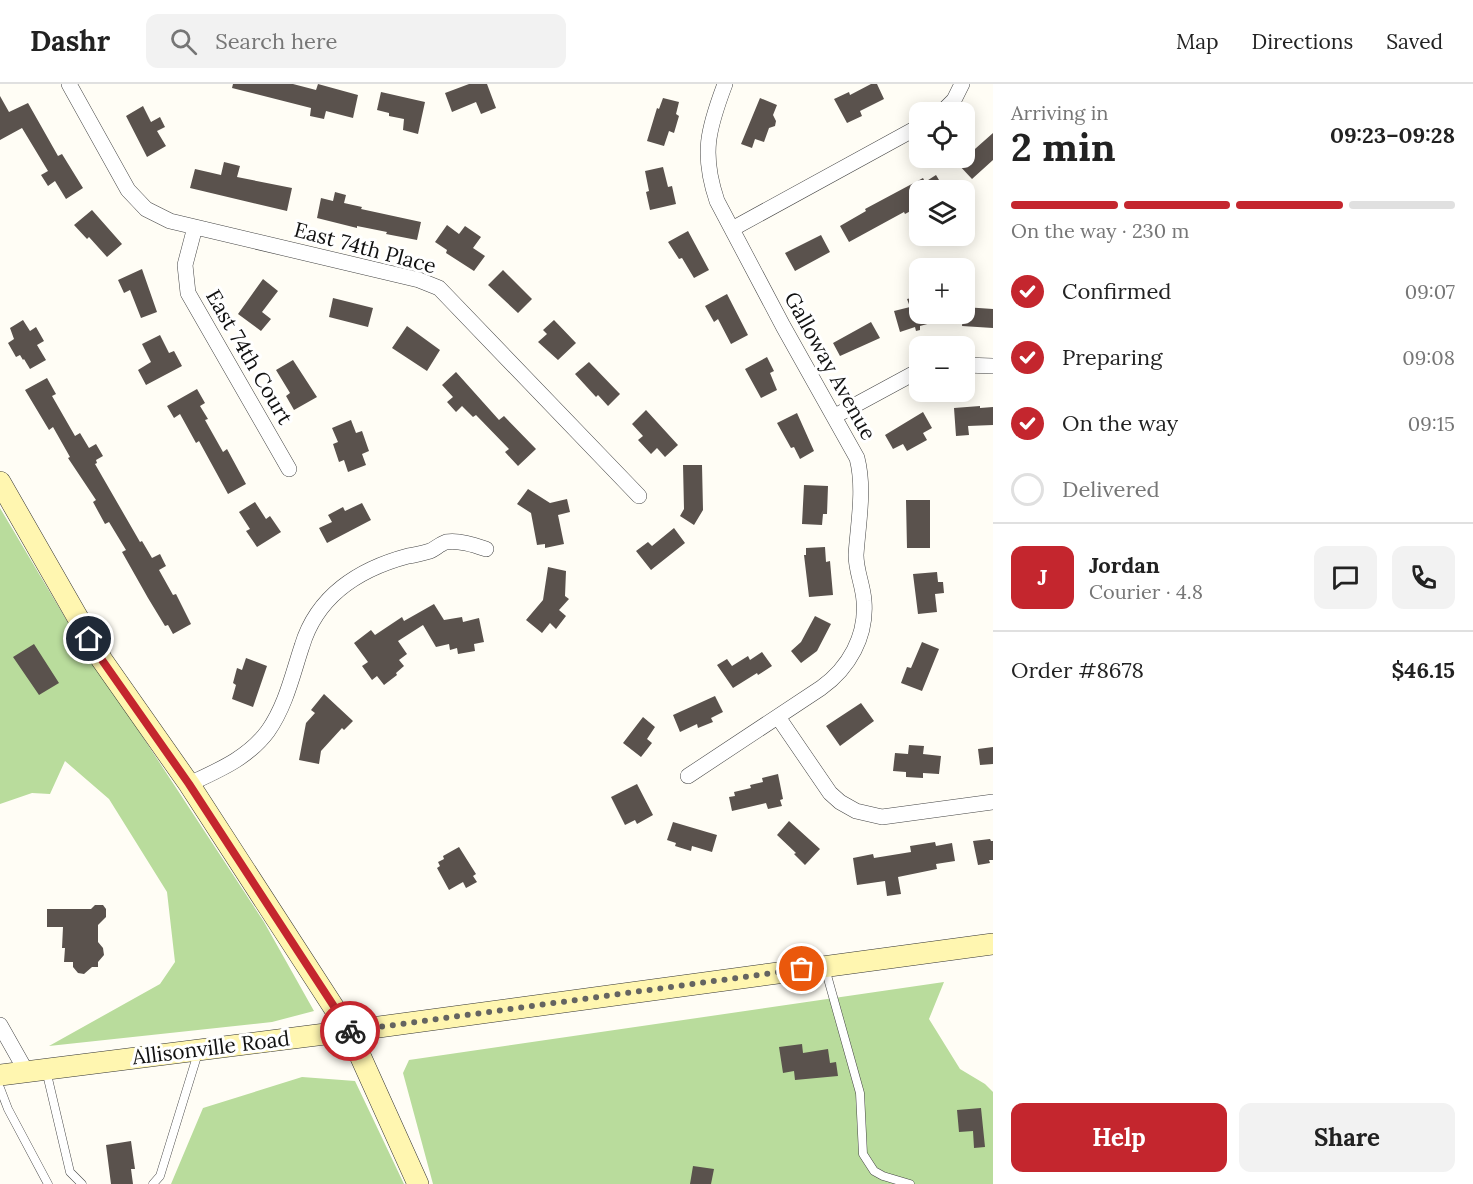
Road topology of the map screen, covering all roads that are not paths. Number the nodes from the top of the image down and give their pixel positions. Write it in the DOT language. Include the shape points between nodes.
graph roads {
  1 [pos="69,84"];
  2 [pos="725,84"];
  3 [pos="962,84"];
  4 [pos="952,102"];
  5 [pos="909,132"];
  6 [pos="195,227"];
  7 [pos="732,229"];
  8 [pos="975,365"];
  9 [pos="993,366"];
  10 [pos="909,376"];
  11 [pos="835,416"];
  12 [pos="289,469"];
  13 [pos="0,482"];
  14 [pos="639,496"];
  15 [pos="486,549"];
  16 [pos="778,717"];
  17 [pos="688,776"];
  18 [pos="189,784"];
  19 [pos="993,802"];
  20 [pos="993,944"];
  21 [pos="824,966"];
  22 [pos="0,1025"];
  23 [pos="349,1031"];
  24 [pos="200,1049"];
  25 [pos="36,1070"];
  26 [pos="0,1074"];
  27 [pos="0,1088"];
  28 [pos="48,1184"];
  29 [pos="82,1184"];
  30 [pos="153,1184"];
  31 [pos="418,1184"];
  32 [pos="910,1184"];
  1 -- 6 [label="street, East 74th Place" via="136,200 158,216"];
  2 -- 7 [label="street, Galloway Avenue" via="711,124 707,164 717,201"];
  3 -- 4 [label="street"];
  5 -- 7 [label="street"];
  6 -- 12 [label="street, East 74th Court" via="185,265 188,293"];
  6 -- 14 [label="street, East 74th Place" via="439,288"];
  7 -- 11 [label="street, Galloway Avenue"];
  8 -- 9 [label="street"];
  10 -- 11 [label="street"];
  11 -- 16 [label="street, Galloway Avenue" via="857,458 861,478 856,555 864,601 863,626 852,656 836,676"];
  13 -- 18 [label="main road" via="102,660"];
  15 -- 18 [label="street" via="445,542 431,550 388,561 348,582 321,607 308,630 284,704 261,739 234,763"];
  16 -- 17 [label="street, Galloway Avenue"];
  16 -- 19 [label="street" via="830,793 856,811 889,816"];
  18 -- 23 [label="main road"];
  20 -- 21 [label="main road, Allisonville Road"];
  21 -- 23 [label="main road, Allisonville Road"];
  21 -- 32 [label="lane" via="860,1093 863,1154 874,1171"];
  22 -- 25 [label="street"];
  23 -- 24 [label="main road, Allisonville Road"];
  23 -- 31 [label="main road"];
  24 -- 25 [label="main road, Allisonville Road"];
  24 -- 30 [label="lane" via="160,1176"];
  25 -- 26 [label="main road, Allisonville Road"];
  25 -- 29 [label="lane" via="70,1172"];
  27 -- 28 [label="lane"];
}
